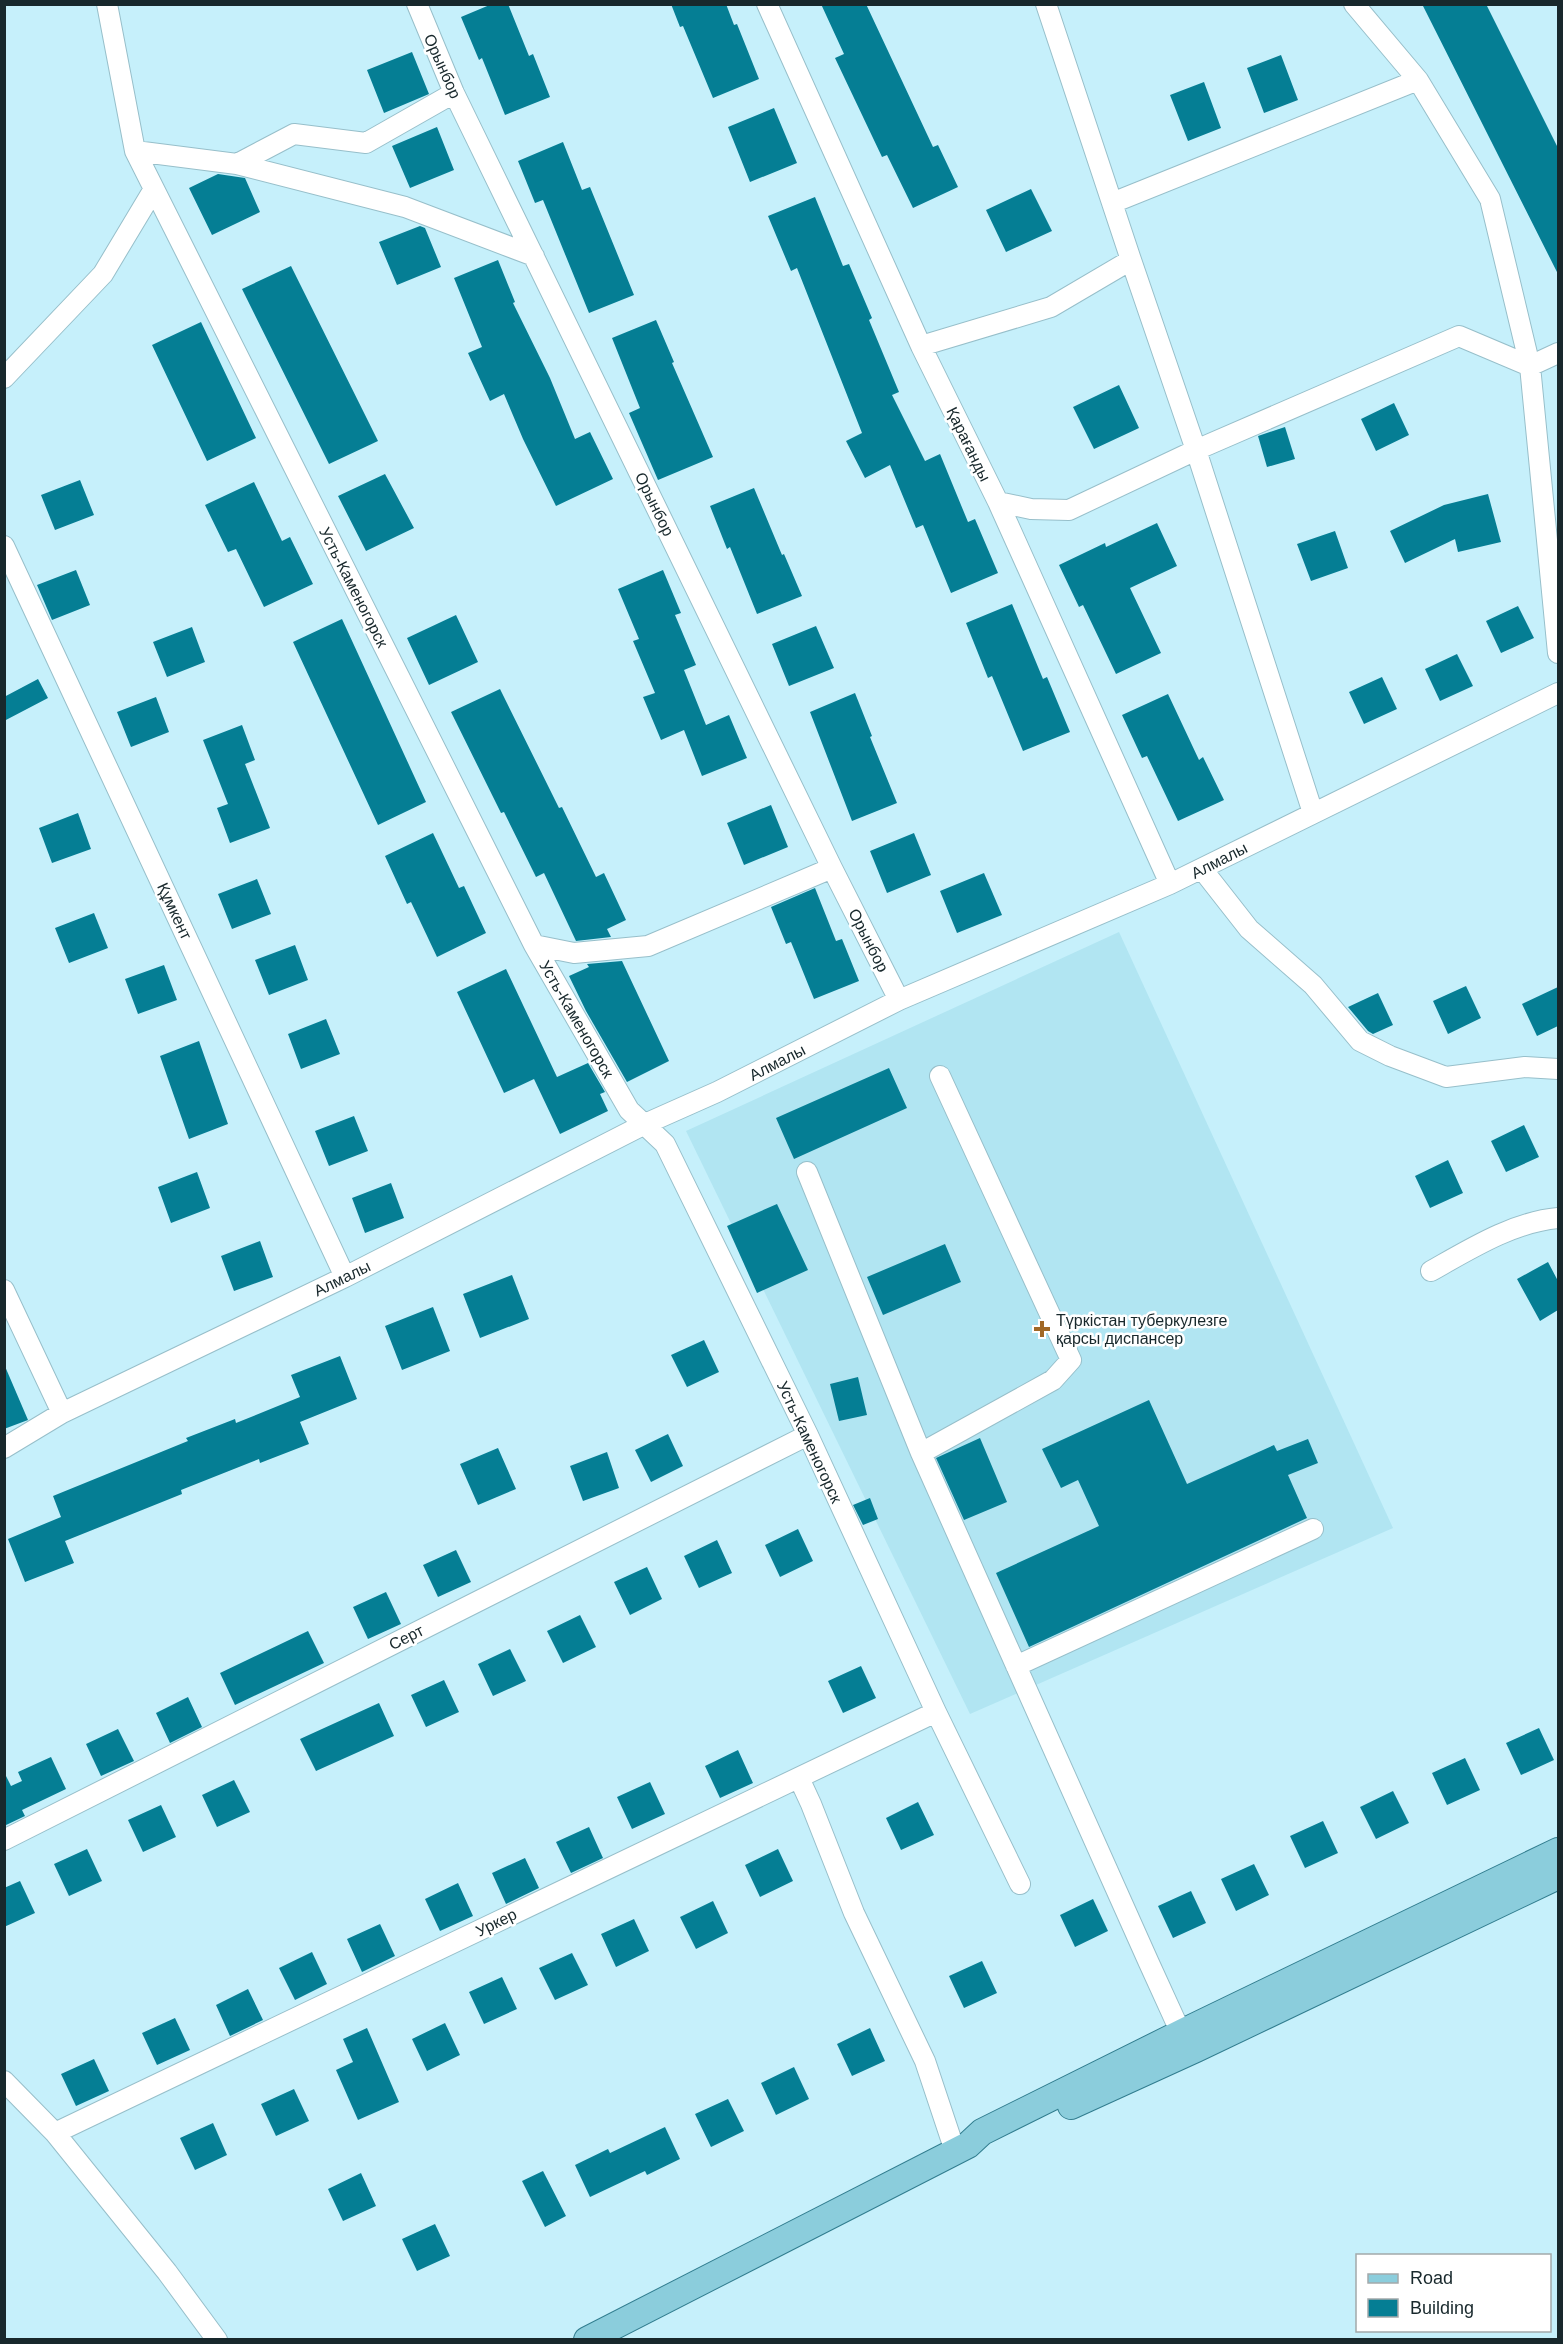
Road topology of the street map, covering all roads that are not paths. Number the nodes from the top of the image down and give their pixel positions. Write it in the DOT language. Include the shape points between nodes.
graph roads {
  1 [pos="107,4"];
  2 [pos="417,4"];
  3 [pos="767,4"];
  4 [pos="1046,4"];
  5 [pos="1354,4"];
  6 [pos="1418,80"];
  7 [pos="454,93"];
  8 [pos="135,150"];
  9 [pos="237,164"];
  10 [pos="154,189"];
  11 [pos="1112,203"];
  12 [pos="534,256"];
  13 [pos="1131,260"];
  14 [pos="921,346"];
  15 [pos="1558,353"];
  16 [pos="1530,366"];
  17 [pos="4,378"];
  18 [pos="1196,450"];
  19 [pos="998,502"];
  20 [pos="4,546"];
  21 [pos="1558,653"];
  22 [pos="1558,693"];
  23 [pos="1313,813"];
  24 [pos="832,868"];
  25 [pos="1202,869"];
  26 [pos="1170,884"];
  27 [pos="534,945"];
  28 [pos="899,1000"];
  29 [pos="1558,1069"];
  30 [pos="940,1076"];
  31 [pos="645,1124"];
  32 [pos="807,1172"];
  33 [pos="1558,1218"];
  34 [pos="1431,1271"];
  35 [pos="345,1277"];
  36 [pos="4,1290"];
  37 [pos="62,1413"];
  38 [pos="808,1435"];
  39 [pos="4,1448"];
  40 [pos="921,1453"];
  41 [pos="1313,1529"];
  42 [pos="1016,1666"];
  43 [pos="936,1712"];
  44 [pos="799,1778"];
  45 [pos="4,1840"];
  46 [pos="1558,1851"];
  47 [pos="1558,1876"];
  48 [pos="1020,1884"];
  49 [pos="1183,2032"];
  50 [pos="4,2081"];
  51 [pos="56,2133"];
  52 [pos="962,2148"];
  53 [pos="627,2330"];
  54 [pos="216,2340"];
  55 [pos="586,2340"];
  1 -- 8 [label="street, Усть-Каменогорск"];
  2 -- 7 [label="street, Орынбор"];
  3 -- 14 [label="street, Қарағанды"];
  4 -- 11 [label="street"];
  5 -- 6 [label="street"];
  6 -- 11 [label="street"];
  6 -- 16 [label="street" via="1490,199"];
  7 -- 9 [label="street" via="366,143 294,134"];
  7 -- 12 [label="street, Орынбор"];
  8 -- 9 [label="street"];
  8 -- 10 [label="street, Усть-Каменогорск"];
  9 -- 12 [label="street" via="405,207"];
  10 -- 17 [label="street" via="103,274"];
  10 -- 27 [label="street, Усть-Каменогорск"];
  11 -- 13 [label="street"];
  12 -- 24 [label="street, Орынбор"];
  13 -- 14 [label="street" via="1052,307"];
  13 -- 18 [label="street"];
  14 -- 19 [label="street, Қарағанды"];
  15 -- 16 [label="street"];
  16 -- 18 [label="street" via="1460,336"];
  16 -- 21 [label="street"];
  18 -- 19 [label="street" via="1069,510 1031,509"];
  18 -- 23 [label="street"];
  19 -- 26 [label="street, Қарағанды"];
  20 -- 35 [label="street, Құмкент"];
  22 -- 23 [label="street, Алмалы"];
  23 -- 25 [label="street, Алмалы"];
  24 -- 27 [label="street" via="648,946 574,953"];
  24 -- 28 [label="street, Орынбор"];
  25 -- 26 [label="street, Алмалы"];
  25 -- 29 [label="street" via="1249,929 1313,985 1360,1041 1446,1077 1525,1067"];
  26 -- 28 [label="street, Алмалы"];
  27 -- 31 [label="street, Усть-Каменогорск" via="629,1110"];
  28 -- 31 [label="street, Алмалы"];
  30 -- 40 [label="street" via="1071,1360 1053,1380"];
  31 -- 35 [label="street, Алмалы"];
  31 -- 38 [label="street, Усть-Каменогорск" via="665,1144"];
  32 -- 40 [label="street"];
  33 -- 34 [label="street" via="1536,1220 1477,1245"];
  35 -- 37 [label="street, Алмалы"];
  36 -- 37 [label="street"];
  37 -- 39 [label="street, Алмалы"];
  38 -- 43 [label="street, Усть-Каменогорск"];
  38 -- 45 [label="street, Серт"];
  40 -- 42 [label="street"];
  41 -- 42 [label="street"];
  42 -- 49 [label="street"];
  43 -- 44 [label="street, Уркер"];
  43 -- 48 [label="street, Усть-Каменогорск"];
  44 -- 51 [label="street, Уркер"];
  44 -- 52 [label="street" via="854,1913"];
  46 -- 49 [label="main road"];
  47 -- 52 [label="main road" via="1038,2122 985,2146"];
  49 -- 52 [label="main road" via="982,2132"];
  50 -- 51 [label="street"];
  51 -- 54 [label="street"];
  52 -- 53 [label="main road"];
  53 -- 55 [label="main road"];
}
